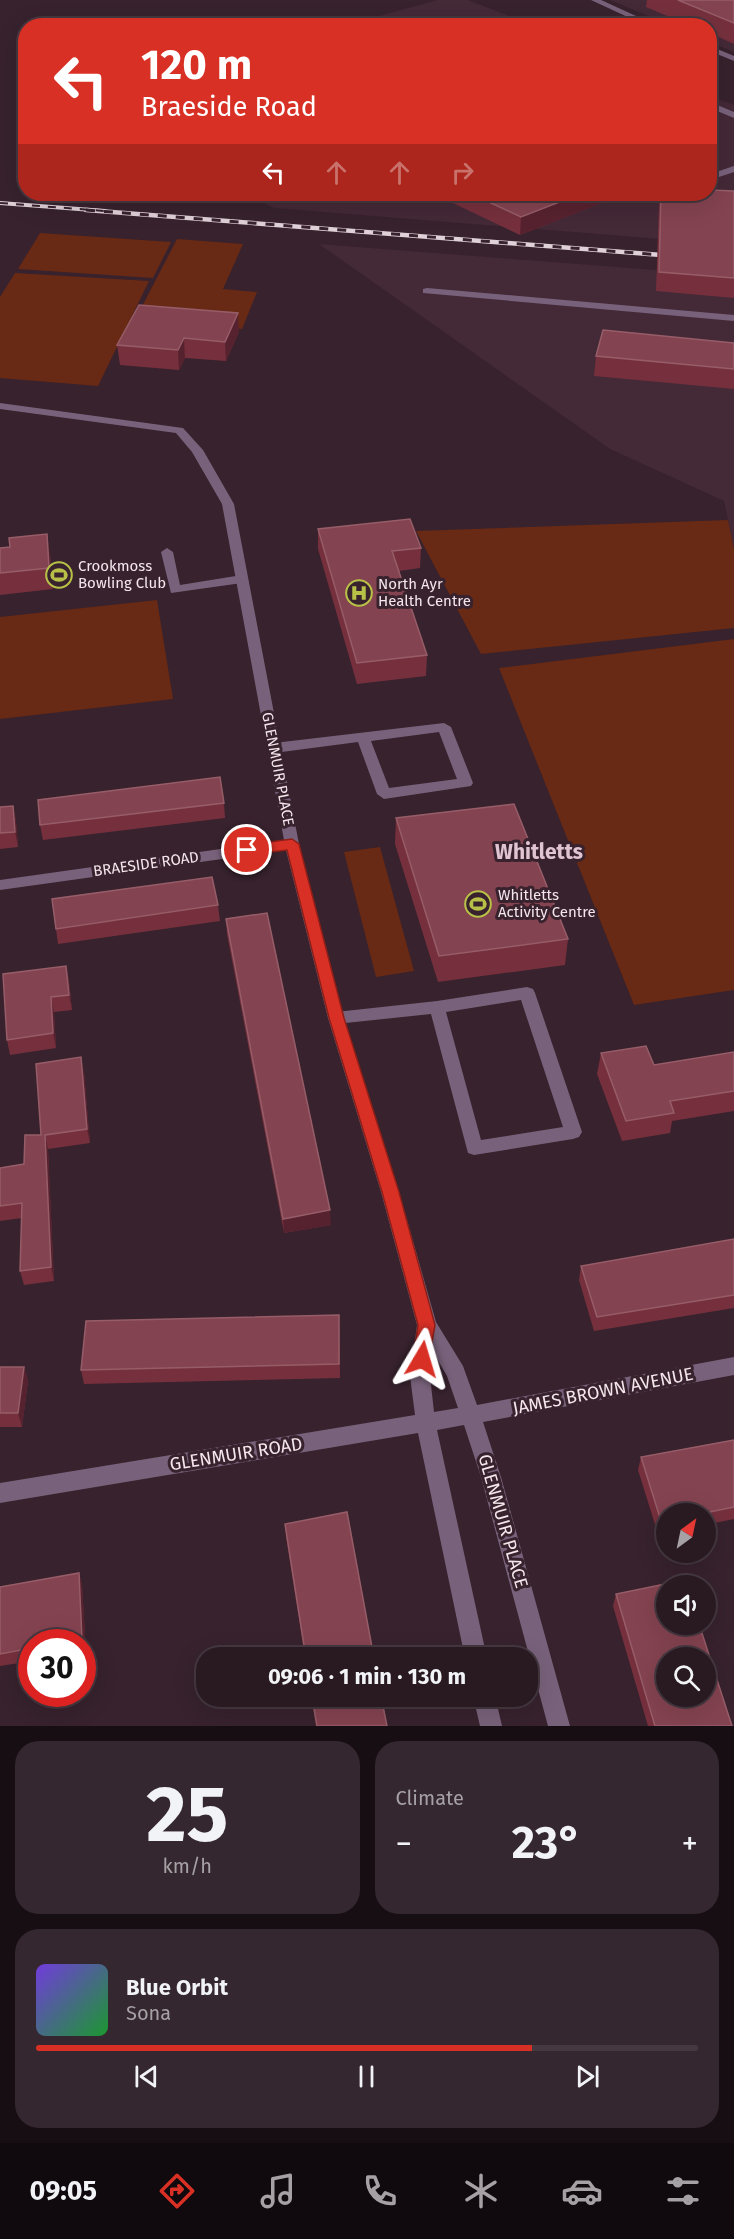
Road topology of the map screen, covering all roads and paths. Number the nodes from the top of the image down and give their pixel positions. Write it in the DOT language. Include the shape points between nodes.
graph roads {
  1 [pos="595,0"];
  2 [pos="637,18"];
  3 [pos="717,51"];
  4 [pos="734,59"];
  5 [pos="717,108"];
  6 [pos="734,116"];
  7 [pos="734,169"];
  8 [pos="717,175"];
  9 [pos="427,291"];
  10 [pos="734,318"];
  11 [pos="0,406"];
  12 [pos="167,552"];
  13 [pos="242,579"];
  14 [pos="363,737"];
  15 [pos="274,748"];
  16 [pos="292,844"];
  17 [pos="0,885"];
  18 [pos="437,1007"];
  19 [pos="336,1018"];
  20 [pos="427,1325"];
  21 [pos="734,1366"];
  22 [pos="471,1415"];
  23 [pos="426,1423"];
  24 [pos="0,1493"];
  25 [pos="474,1647"];
  26 [pos="487,1707"];
  27 [pos="491,1726"];
  28 [pos="559,1726"];
  1 -- 2 [label="street"];
  3 -- 4 [label="street"];
  5 -- 6 [label="street"];
  7 -- 8 [label="street"];
  9 -- 10 [label="street"];
  11 -- 13 [label="street, GLENMUIR PLACE" via="179,430 197,450 228,504"];
  12 -- 13 [label="street" via="175,590"];
  13 -- 15 [label="street, GLENMUIR PLACE"];
  14 -- 14 [label="street" via="444,727 466,783 384,794"];
  14 -- 15 [label="street"];
  15 -- 16 [label="street, GLENMUIR PLACE"];
  16 -- 17 [label="street, BRAESIDE ROAD"];
  16 -- 19 [label="street, GLENMUIR PLACE"];
  18 -- 18 [label="street" via="527,993 573,1131 474,1148"];
  18 -- 19 [label="street"];
  19 -- 20 [label="street, GLENMUIR PLACE"];
  20 -- 22 [label="street, GLENMUIR PLACE" via="456,1372"];
  20 -- 23 [label="street, GLENMUIR PLACE" via="420,1376"];
  21 -- 22 [label="street, JAMES BROWN AVENUE"];
  22 -- 23 [label="street, GLENMUIR ROAD"];
  22 -- 28 [label="street, GLENMUIR PLACE"];
  23 -- 24 [label="street, GLENMUIR ROAD"];
  23 -- 25 [label="street, GLENMUIR PLACE"];
  26 -- 27 [label="street"];
}
